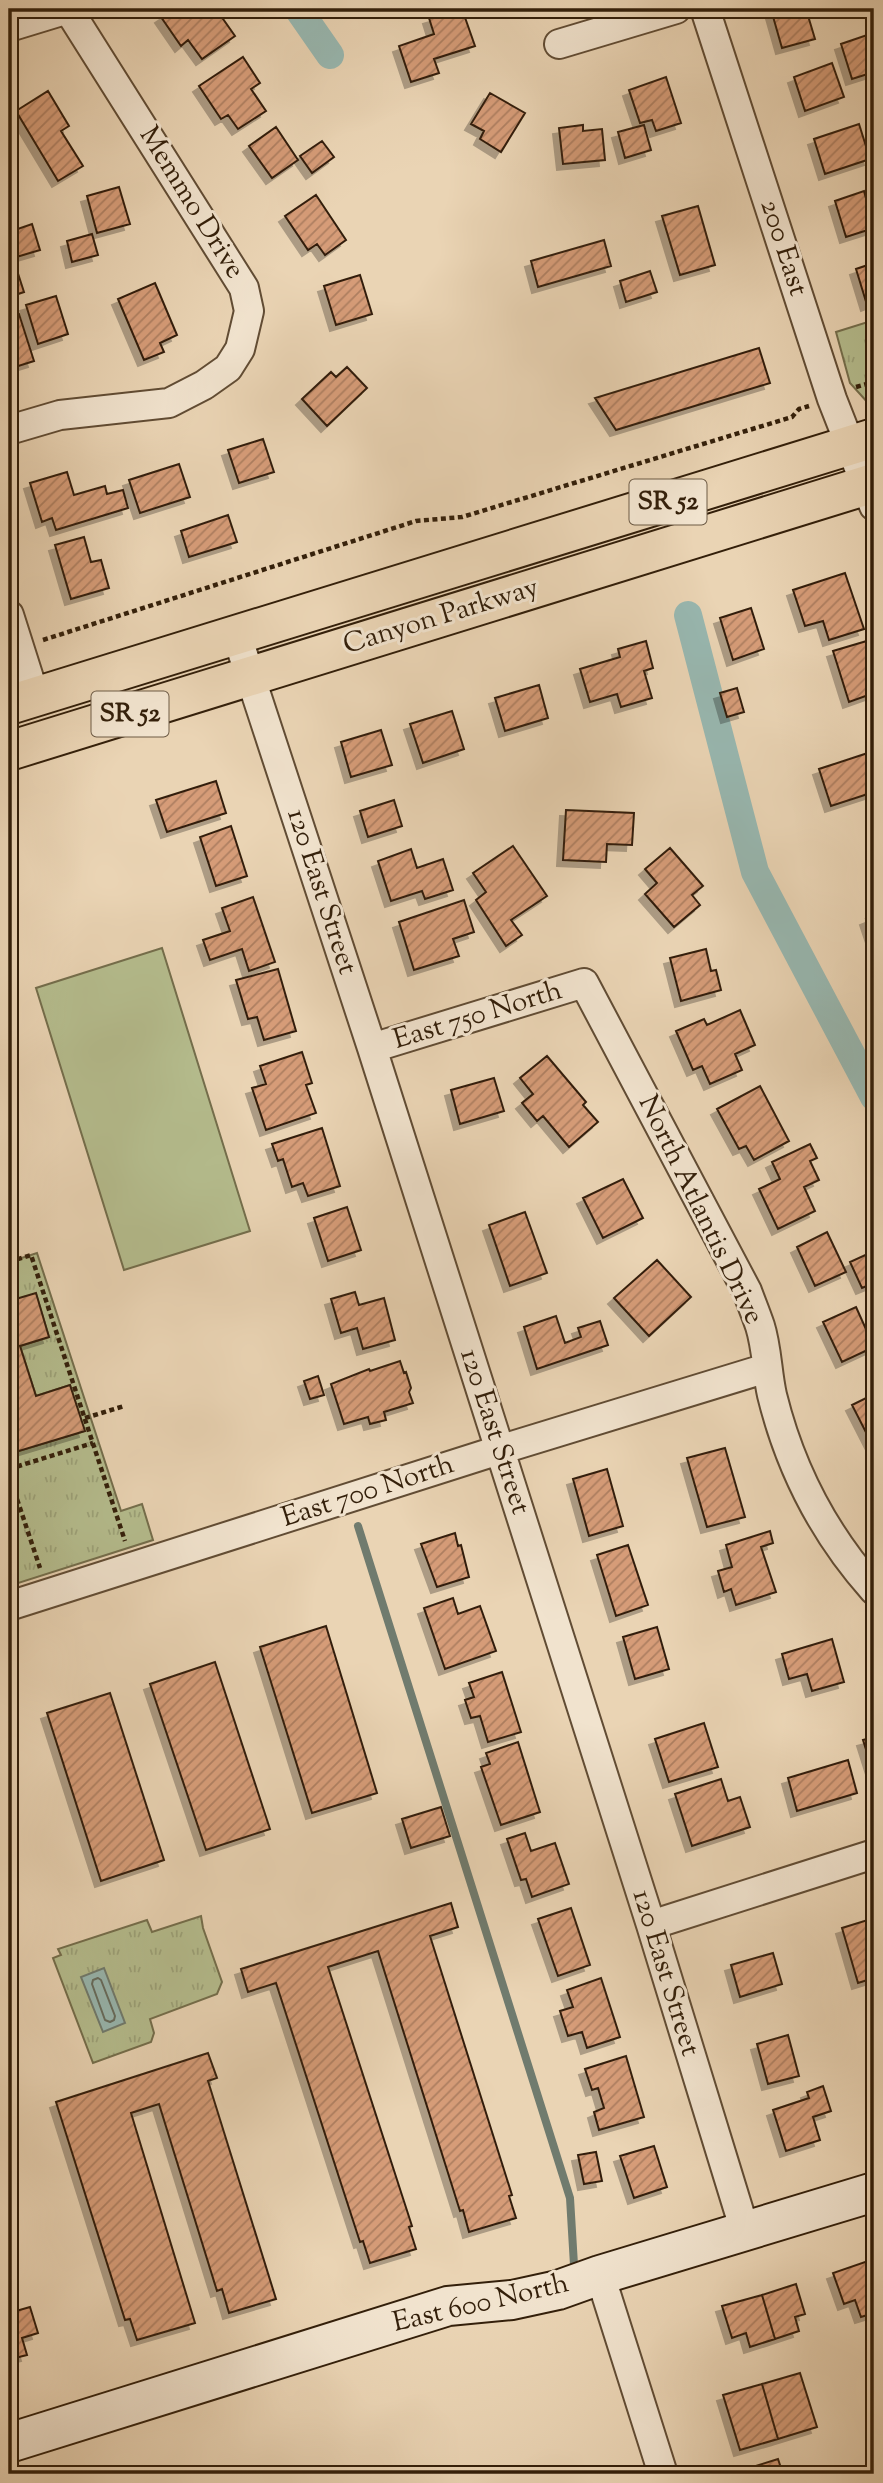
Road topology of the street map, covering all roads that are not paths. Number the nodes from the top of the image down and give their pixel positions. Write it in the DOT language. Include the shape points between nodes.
graph roads {
  1 [pos="676,9"];
  2 [pos="705,9"];
  3 [pos="9,27"];
  4 [pos="559,44"];
  5 [pos="9,430"];
  6 [pos="863,442"];
  7 [pos="872,491"];
  8 [pos="9,615"];
  9 [pos="237,636"];
  10 [pos="251,676"];
  11 [pos="22,701"];
  12 [pos="9,751"];
  13 [pos="584,984"];
  14 [pos="372,1048"];
  15 [pos="768,1368"];
  16 [pos="499,1450"];
  17 [pos="874,1590"];
  18 [pos="9,1606"];
  19 [pos="874,1854"];
  20 [pos="651,1924"];
  21 [pos="874,2192"];
  22 [pos="745,2231"];
  23 [pos="600,2275"];
  24 [pos="9,2443"];
  25 [pos="663,2474"];
  1 -- 4 [label="street"];
  2 -- 6 [label="street, 200 East" via="832,399"];
  3 -- 5 [label="street, Memmo Drive" via="68,9 244,288 249,311 240,349 228,368 169,403 60,415"];
  6 -- 7 [label="street, 200 East"];
  6 -- 9 [label="highway, Canyon Parkway / SR 52"];
  7 -- 10 [label="highway, Canyon Parkway / SR 52"];
  8 -- 11 [label="street"];
  9 -- 10 [label="street, 120 East Street"];
  9 -- 11 [label="highway, Canyon Parkway / SR 52"];
  10 -- 12 [label="highway, Canyon Parkway / SR 52"];
  10 -- 14 [label="street, 120 East Street"];
  13 -- 14 [label="street, East 750 North"];
  13 -- 15 [label="street, North Atlantis Drive" via="747,1291 761,1327"];
  14 -- 16 [label="street, 120 East Street"];
  15 -- 16 [label="street, East 700 North"];
  15 -- 17 [label="street, North Atlantis Drive" via="783,1436 806,1492 828,1531"];
  16 -- 18 [label="street, East 700 North"];
  16 -- 20 [label="street, 120 East Street"];
  19 -- 20 [label="street"];
  20 -- 22 [label="street, 120 East Street"];
  21 -- 22 [label="street, East 600 North"];
  22 -- 23 [label="street, East 600 North"];
  23 -- 24 [label="street, East 600 North" via="512,2300 448,2306"];
  23 -- 25 [label="street"];
}
